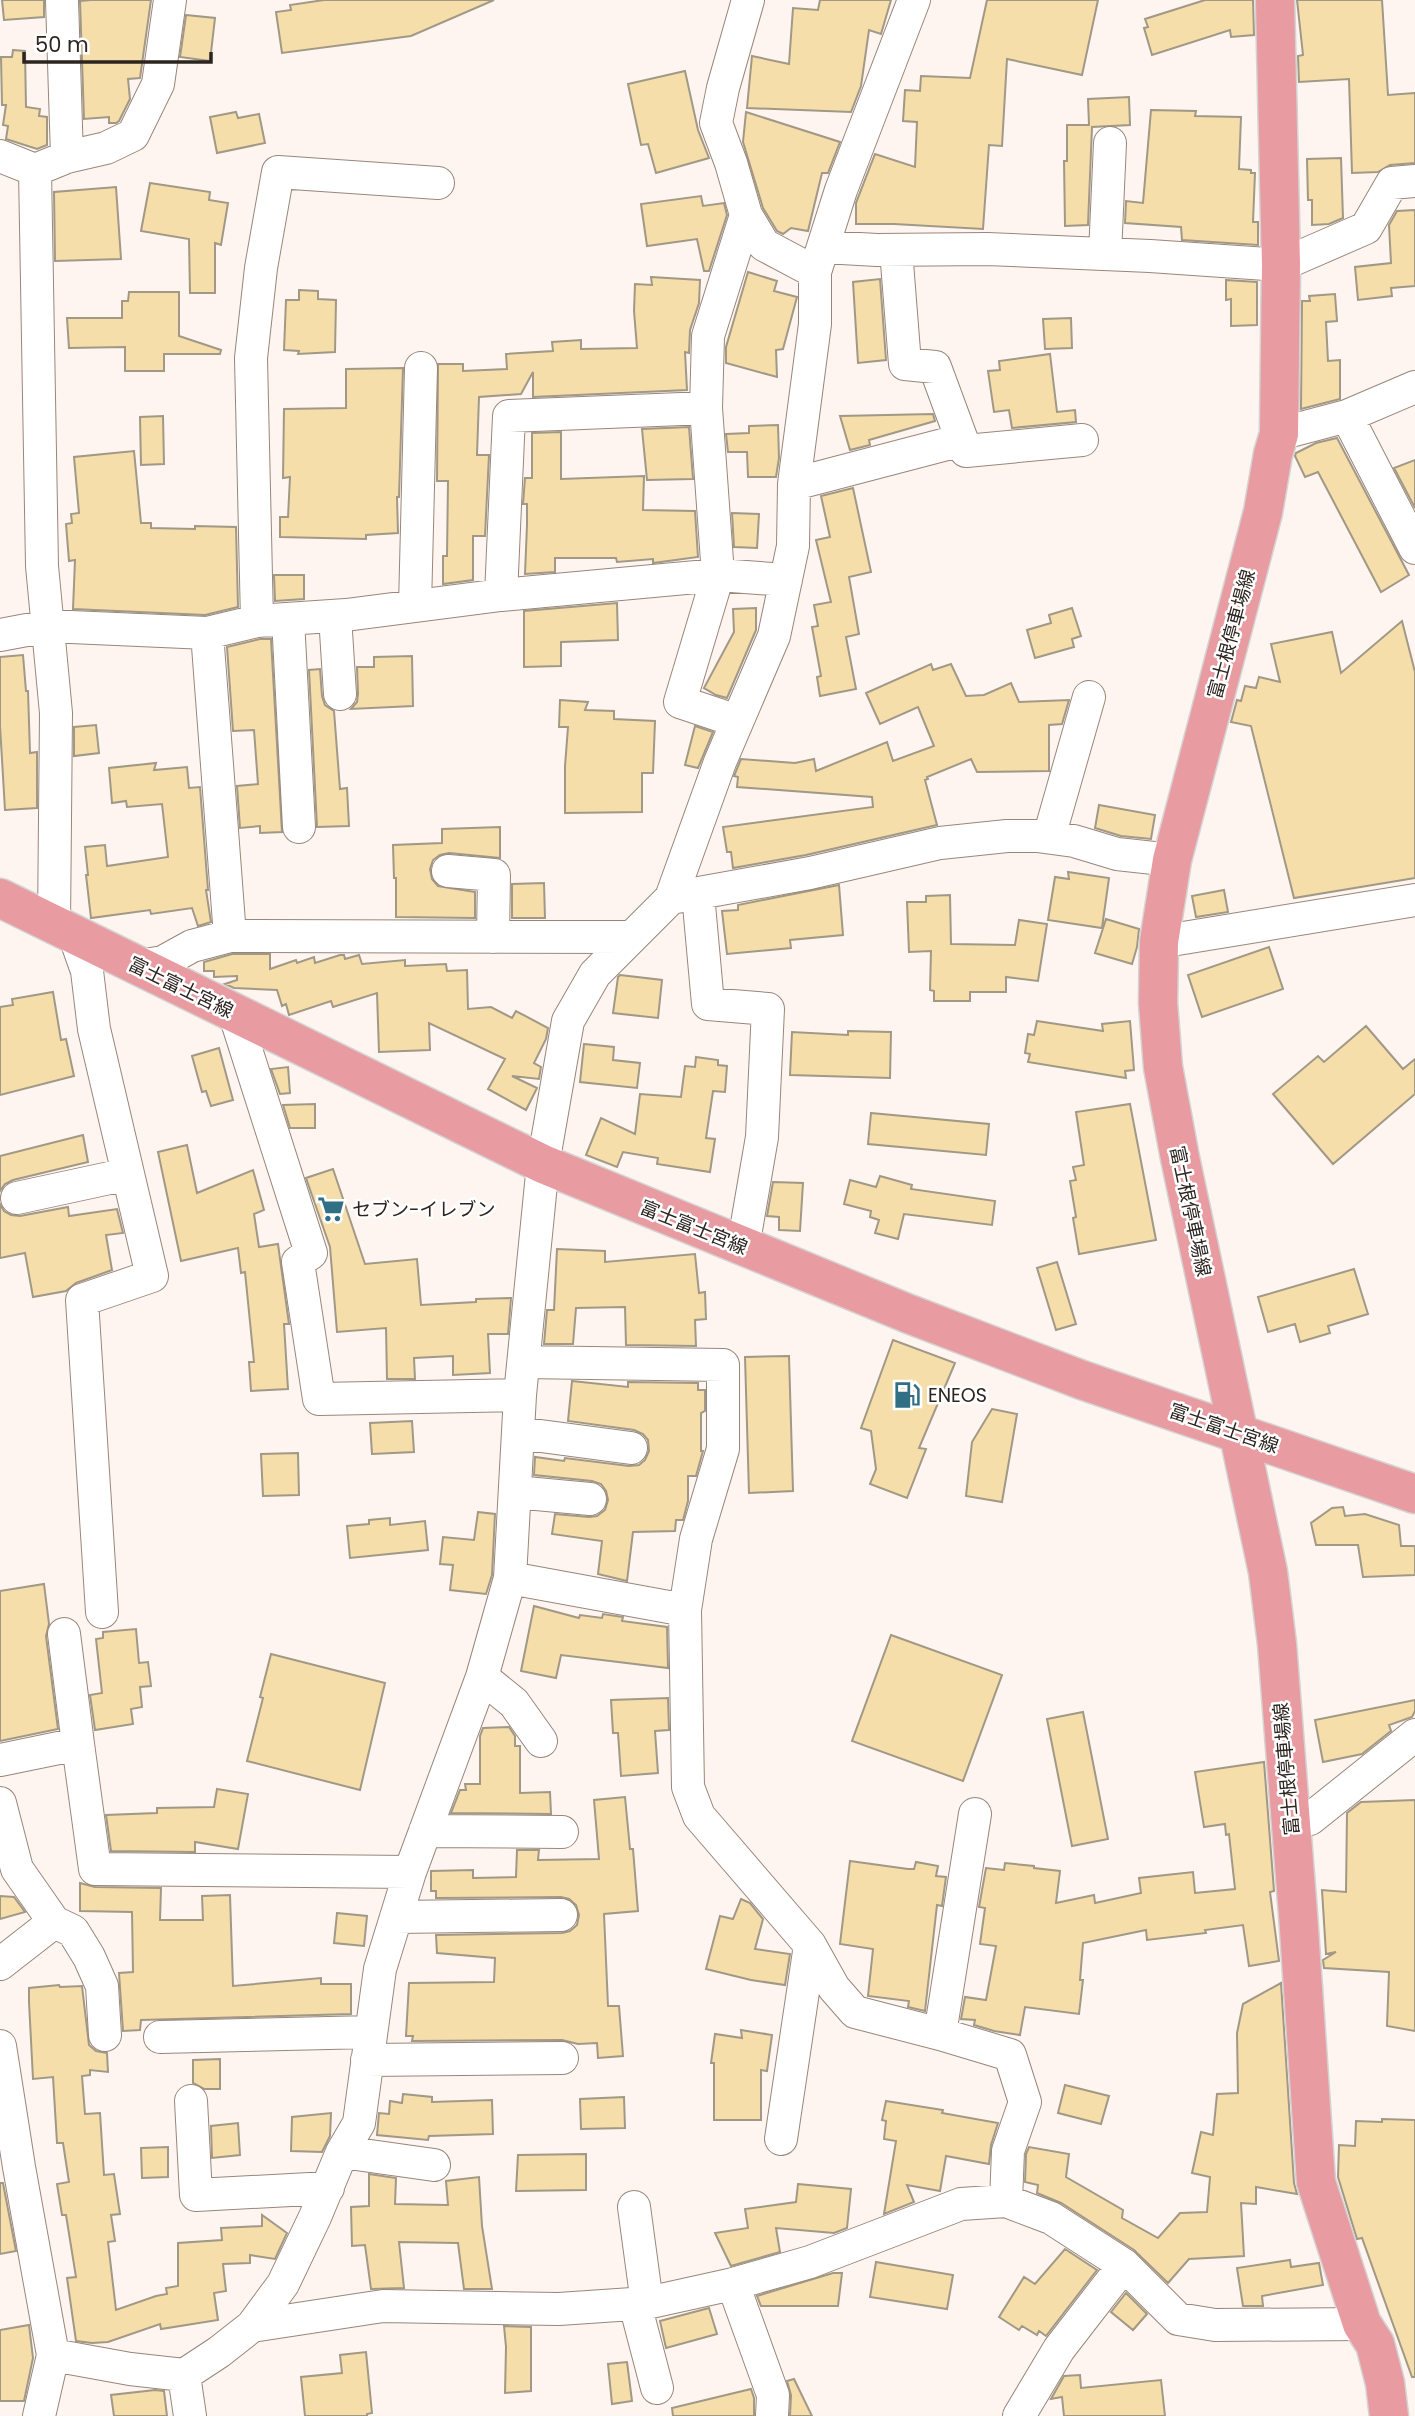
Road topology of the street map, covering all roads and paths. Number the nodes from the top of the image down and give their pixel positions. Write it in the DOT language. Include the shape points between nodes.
graph roads {
  1 [pos="62,0"];
  2 [pos="170,0"];
  3 [pos="748,0"];
  4 [pos="914,0"];
  5 [pos="1275,0"];
  6 [pos="1110,142"];
  7 [pos="0,156"];
  8 [pos="67,158"];
  9 [pos="36,170"];
  10 [pos="1415,181"];
  11 [pos="438,183"];
  12 [pos="746,215"];
  13 [pos="896,250"];
  14 [pos="1105,254"];
  15 [pos="819,260"];
  16 [pos="1280,265"];
  17 [pos="421,368"];
  18 [pos="1415,387"];
  19 [pos="706,408"];
  20 [pos="1347,416"];
  21 [pos="1279,434"];
  22 [pos="962,440"];
  23 [pos="1082,440"];
  24 [pos="794,484"];
  25 [pos="1415,548"];
  26 [pos="718,575"];
  27 [pos="786,580"];
  28 [pos="502,595"];
  29 [pos="415,606"];
  30 [pos="335,616"];
  31 [pos="288,619"];
  32 [pos="257,621"];
  33 [pos="48,626"];
  34 [pos="207,633"];
  35 [pos="0,635"];
  36 [pos="340,694"];
  37 [pos="1089,697"];
  38 [pos="737,721"];
  39 [pos="299,827"];
  40 [pos="1049,837"];
  41 [pos="1172,860"];
  42 [pos="448,871"];
  43 [pos="685,896"];
  44 [pos="0,898"];
  45 [pos="1415,900"];
  46 [pos="64,930"];
  47 [pos="230,936"];
  48 [pos="493,937"];
  49 [pos="632,937"];
  50 [pos="1159,943"];
  51 [pos="139,966"];
  52 [pos="234,1012"];
  53 [pos="543,1164"];
  54 [pos="128,1174"];
  55 [pos="17,1198"];
  56 [pos="743,1247"];
  57 [pos="524,1362"];
  58 [pos="520,1395"];
  59 [pos="518,1433"];
  60 [pos="1238,1433"];
  61 [pos="631,1448"];
  62 [pos="515,1492"];
  63 [pos="1415,1494"];
  64 [pos="590,1499"];
  65 [pos="510,1578"];
  66 [pos="685,1610"];
  67 [pos="102,1612"];
  68 [pos="64,1634"];
  69 [pos="482,1677"];
  70 [pos="1415,1735"];
  71 [pos="541,1741"];
  72 [pos="78,1744"];
  73 [pos="0,1760"];
  74 [pos="0,1803"];
  75 [pos="975,1814"];
  76 [pos="1290,1823"];
  77 [pos="425,1832"];
  78 [pos="562,1832"];
  79 [pos="410,1872"];
  80 [pos="561,1915"];
  81 [pos="396,1917"];
  82 [pos="54,1922"];
  83 [pos="810,1945"];
  84 [pos="0,1964"];
  85 [pos="940,2034"];
  86 [pos="105,2035"];
  87 [pos="160,2037"];
  88 [pos="0,2046"];
  89 [pos="369,2046"];
  90 [pos="562,2058"];
  91 [pos="191,2101"];
  92 [pos="781,2139"];
  93 [pos="342,2152"];
  94 [pos="434,2165"];
  95 [pos="328,2188"];
  96 [pos="1006,2201"];
  97 [pos="634,2207"];
  98 [pos="1124,2265"];
  99 [pos="733,2284"];
  100 [pos="641,2304"];
  101 [pos="1362,2324"];
  102 [pos="252,2326"];
  103 [pos="53,2356"];
  104 [pos="184,2375"];
  105 [pos="657,2388"];
  106 [pos="39,2416"];
  107 [pos="190,2416"];
  108 [pos="772,2416"];
  109 [pos="1019,2416"];
  110 [pos="1389,2416"];
  1 -- 8 [label="street"];
  2 -- 8 [label="street" via="158,84 133,135"];
  3 -- 12 [label="street" via="716,123"];
  4 -- 15 [label="street"];
  5 -- 16 [label="main road, 富士根停車場線"];
  6 -- 14 [label="street"];
  7 -- 9 [label="street"];
  8 -- 9 [label="street"];
  9 -- 33 [label="street" via="42,566"];
  10 -- 16 [label="street" via="1392,183 1366,228"];
  11 -- 32 [label="street" via="278,172 251,358"];
  12 -- 15 [label="street" via="764,244"];
  12 -- 19 [label="street" via="708,336"];
  13 -- 14 [label="street"];
  13 -- 15 [label="street"];
  13 -- 22 [label="street" via="905,364 935,367"];
  14 -- 16 [label="street"];
  15 -- 24 [label="street"];
  16 -- 21 [label="main road, 富士根停車場線"];
  17 -- 29 [label="street"];
  18 -- 20 [label="street"];
  19 -- 26 [label="street"];
  19 -- 28 [label="street" via="509,416"];
  20 -- 21 [label="street"];
  20 -- 25 [label="street"];
  21 -- 41 [label="main road, 富士根停車場線"];
  22 -- 23 [label="street" via="966,450"];
  22 -- 24 [label="street"];
  24 -- 27 [label="street" via="793,546"];
  26 -- 27 [label="street"];
  26 -- 28 [label="street"];
  26 -- 38 [label="street" via="680,702"];
  27 -- 38 [label="street" via="774,636"];
  28 -- 29 [label="street"];
  29 -- 30 [label="street"];
  30 -- 31 [label="street"];
  30 -- 36 [label="street"];
  31 -- 32 [label="street"];
  31 -- 39 [label="street"];
  32 -- 34 [label="street"];
  33 -- 34 [label="street"];
  33 -- 35 [label="street"];
  33 -- 46 [label="street"];
  34 -- 47 [label="street"];
  37 -- 40 [label="street"];
  38 -- 43 [label="street" via="720,762"];
  40 -- 41 [label="street" via="1117,854"];
  40 -- 43 [label="street" via="940,843"];
  41 -- 50 [label="main road, 富士根停車場線"];
  42 -- 48 [label="street" via="494,875"];
  43 -- 49 [label="street"];
  43 -- 56 [label="street" via="708,1004 768,1009 762,1137"];
  44 -- 46 [label="main road, 富士富士宮線"];
  45 -- 50 [label="street"];
  46 -- 51 [label="main road, 富士富士宮線"];
  46 -- 54 [label="street" via="87,971 94,1029"];
  47 -- 48 [label="street"];
  47 -- 51 [label="street" via="192,946 163,962"];
  48 -- 49 [label="street"];
  49 -- 53 [label="street" via="595,974 568,1021"];
  50 -- 60 [label="main road, 富士根停車場線" via="1163,1067"];
  51 -- 52 [label="main road, 富士富士宮線"];
  52 -- 53 [label="main road, 富士富士宮線"];
  52 -- 58 [label="street" via="311,1252 298,1262 319,1399"];
  53 -- 56 [label="main road, 富士富士宮線"];
  53 -- 57 [label="street"];
  54 -- 55 [label="street"];
  54 -- 67 [label="street" via="152,1276 82,1300"];
  56 -- 60 [label="main road, 富士富士宮線" via="1083,1380"];
  57 -- 58 [label="street"];
  57 -- 66 [label="street" via="723,1365 723,1448 696,1539"];
  58 -- 59 [label="street"];
  59 -- 61 [label="street"];
  59 -- 62 [label="street"];
  60 -- 63 [label="main road, 富士富士宮線"];
  60 -- 76 [label="main road, 富士根停車場線" via="1268,1572"];
  62 -- 64 [label="street"];
  62 -- 65 [label="street"];
  65 -- 66 [label="street"];
  65 -- 69 [label="street"];
  66 -- 83 [label="street" via="688,1787 699,1816"];
  68 -- 72 [label="street"];
  69 -- 71 [label="street" via="514,1703"];
  69 -- 77 [label="street"];
  70 -- 76 [label="street" via="1310,1819"];
  72 -- 73 [label="street"];
  72 -- 79 [label="street" via="95,1870"];
  74 -- 82 [label="street" via="17,1869"];
  75 -- 85 [label="street"];
  76 -- 101 [label="main road, 富士根停車場線" via="1317,2182"];
  77 -- 78 [label="street"];
  77 -- 79 [label="street"];
  79 -- 81 [label="street"];
  80 -- 81 [label="street"];
  81 -- 89 [label="street" via="380,1969"];
  82 -- 84 [label="street"];
  82 -- 86 [label="street" via="73,1931 89,1957 102,1986"];
  83 -- 85 [label="street" via="834,1988 855,2012"];
  83 -- 92 [label="street"];
  85 -- 96 [label="street" via="1010,2055 1025,2102 1008,2151"];
  87 -- 89 [label="street"];
  88 -- 103 [label="street"];
  89 -- 90 [label="street"];
  89 -- 93 [label="street" via="359,2123"];
  91 -- 95 [label="street" via="195,2195"];
  93 -- 94 [label="street"];
  93 -- 95 [label="street"];
  95 -- 102 [label="street" via="283,2284"];
  96 -- 98 [label="street" via="1051,2218"];
  96 -- 99 [label="street" via="961,2204 810,2262"];
  97 -- 100 [label="street"];
  98 -- 101 [label="street" via="1178,2319 1215,2325"];
  98 -- 109 [label="street" via="1059,2348"];
  99 -- 100 [label="street"];
  99 -- 108 [label="street" via="773,2395"];
  100 -- 102 [label="street" via="559,2309 383,2306"];
  100 -- 105 [label="street"];
  101 -- 110 [label="main road, 富士根停車場線" via="1375,2344"];
  102 -- 104 [label="street"];
  103 -- 104 [label="street"];
  103 -- 106 [label="street"];
  104 -- 107 [label="street"];
}
